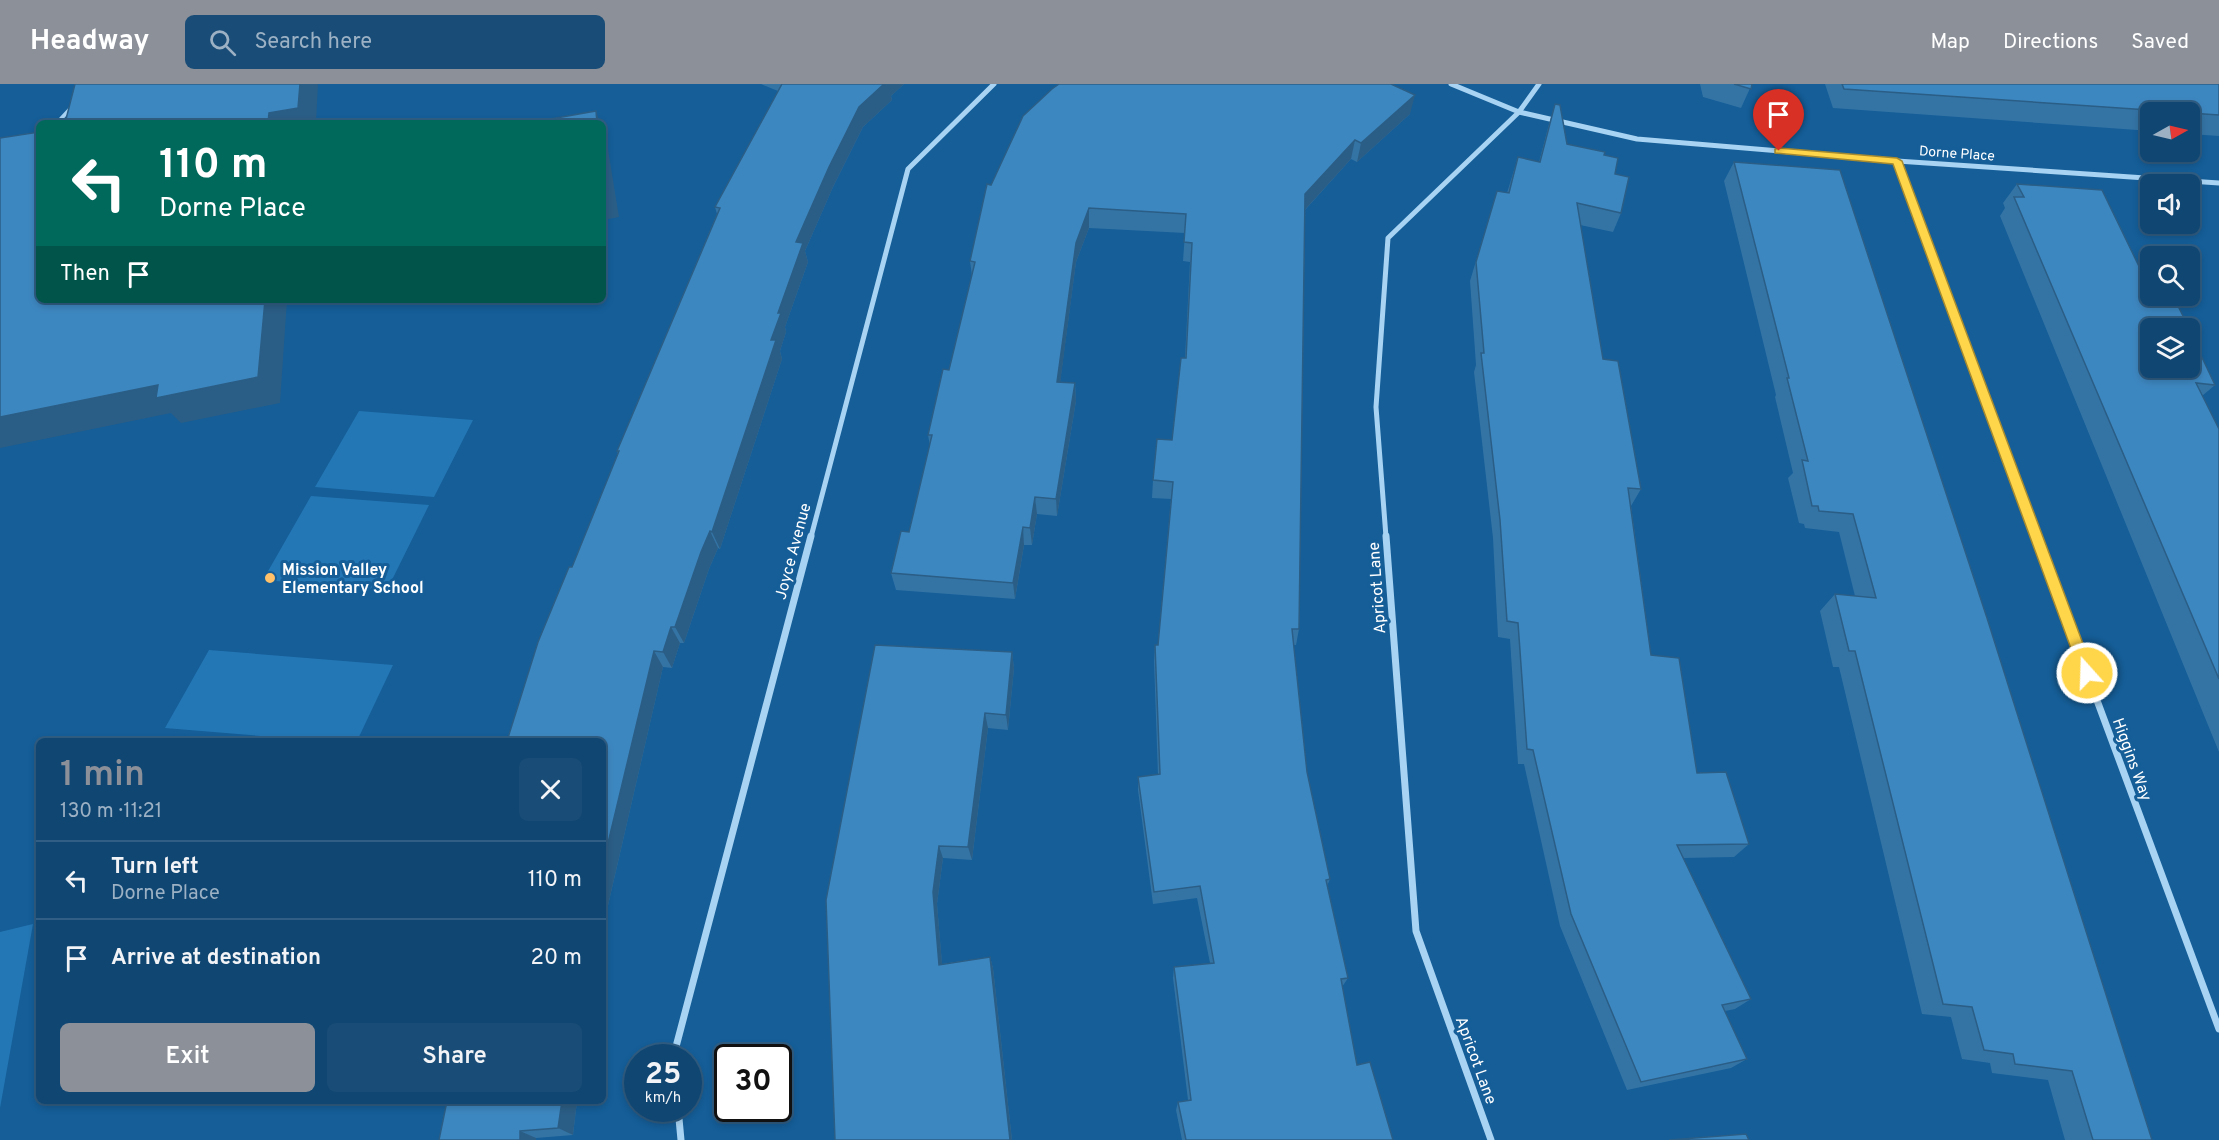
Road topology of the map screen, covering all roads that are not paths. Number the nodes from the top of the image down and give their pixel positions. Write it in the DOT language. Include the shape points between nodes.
graph roads {
  1 [pos="994,84"];
  2 [pos="1450,84"];
  3 [pos="1539,84"];
  4 [pos="73,105"];
  5 [pos="1519,112"];
  6 [pos="60,120"];
  7 [pos="1897,161"];
  8 [pos="2219,183"];
  9 [pos="2219,1029"];
  10 [pos="677,1044"];
  11 [pos="679,1122"];
  12 [pos="681,1140"];
  13 [pos="1491,1140"];
  1 -- 10 [label="street, Joyce Avenue" via="908,169"];
  2 -- 5 [label="street, Dorne Place"];
  3 -- 5 [label="street, Apricot Lane"];
  4 -- 6 [label="lane"];
  5 -- 7 [label="street, Dorne Place" via="1637,139"];
  5 -- 13 [label="street, Apricot Lane" via="1388,238 1376,407 1416,931"];
  7 -- 8 [label="street, Dorne Place"];
  7 -- 9 [label="street, Higgins Way"];
  11 -- 12 [label="street"];
}
